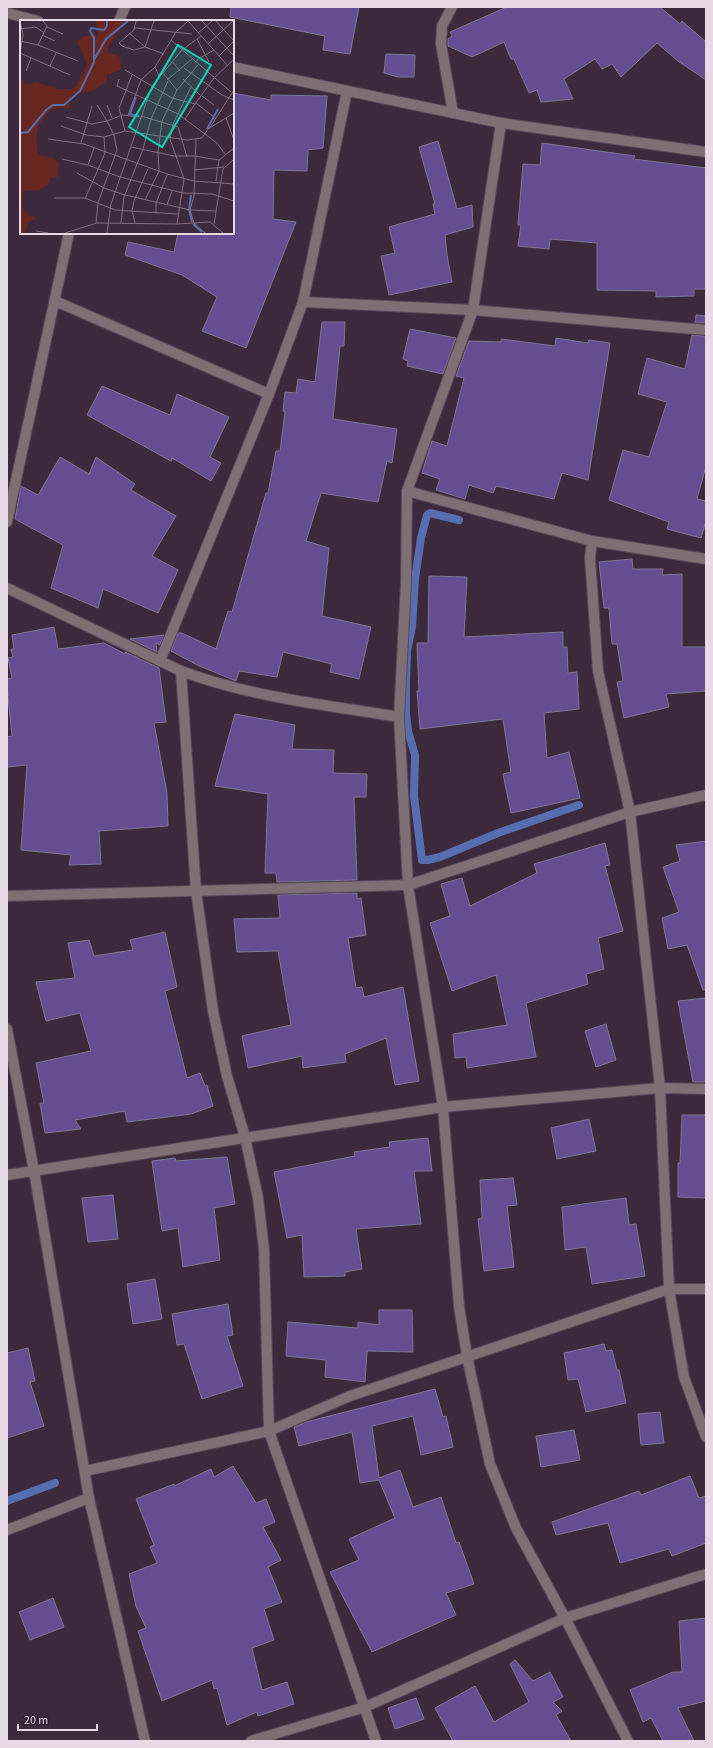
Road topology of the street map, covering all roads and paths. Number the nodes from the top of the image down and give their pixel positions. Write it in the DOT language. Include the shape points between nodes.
graph roads {
  1 [pos="124,7"];
  2 [pos="452,7"];
  3 [pos="7,13"];
  4 [pos="34,20"];
  5 [pos="119,20"];
  6 [pos="234,66"];
  7 [pos="347,91"];
  8 [pos="453,113"];
  9 [pos="502,124"];
  10 [pos="706,152"];
  11 [pos="69,234"];
  12 [pos="55,301"];
  13 [pos="302,302"];
  14 [pos="473,310"];
  15 [pos="706,330"];
  16 [pos="269,394"];
  17 [pos="407,491"];
  18 [pos="7,522"];
  19 [pos="592,541"];
  20 [pos="706,559"];
  21 [pos="7,588"];
  22 [pos="160,661"];
  23 [pos="181,671"];
  24 [pos="399,717"];
  25 [pos="706,795"];
  26 [pos="630,812"];
  27 [pos="408,884"];
  28 [pos="196,891"];
  29 [pos="7,896"];
  30 [pos="7,1029"];
  31 [pos="660,1088"];
  32 [pos="706,1089"];
  33 [pos="443,1107"];
  34 [pos="244,1137"];
  35 [pos="34,1171"];
  36 [pos="7,1175"];
  37 [pos="669,1289"];
  38 [pos="706,1289"];
  39 [pos="467,1356"];
  40 [pos="269,1432"];
  41 [pos="706,1437"];
  42 [pos="85,1471"];
  43 [pos="89,1498"];
  44 [pos="7,1530"];
  45 [pos="706,1574"];
  46 [pos="565,1618"];
  47 [pos="365,1707"];
  48 [pos="145,1741"];
  49 [pos="251,1741"];
  50 [pos="376,1741"];
  51 [pos="628,1741"];
  1 -- 5 [label="street"];
  2 -- 8 [label="street" via="442,26 441,44"];
  3 -- 4 [label="street"];
  6 -- 7 [label="street"];
  7 -- 8 [label="street"];
  7 -- 13 [label="street"];
  8 -- 9 [label="street"];
  9 -- 10 [label="street"];
  9 -- 14 [label="street"];
  11 -- 12 [label="street"];
  12 -- 16 [label="street"];
  12 -- 18 [label="street"];
  13 -- 14 [label="street"];
  13 -- 16 [label="street"];
  14 -- 15 [label="street"];
  14 -- 17 [label="street"];
  16 -- 22 [label="street"];
  17 -- 19 [label="street"];
  17 -- 24 [label="street" via="406,582"];
  19 -- 20 [label="street"];
  19 -- 26 [label="street" via="590,558 598,671"];
  21 -- 22 [label="street"];
  22 -- 23 [label="street"];
  23 -- 24 [label="street" via="210,682 255,693"];
  23 -- 28 [label="street"];
  24 -- 27 [label="street"];
  25 -- 26 [label="street"];
  26 -- 27 [label="street"];
  26 -- 31 [label="street"];
  27 -- 28 [label="street"];
  27 -- 33 [label="street"];
  28 -- 29 [label="street"];
  28 -- 34 [label="street" via="213,1011"];
  30 -- 35 [label="street"];
  31 -- 32 [label="street"];
  31 -- 33 [label="street"];
  31 -- 37 [label="street"];
  33 -- 34 [label="street"];
  33 -- 39 [label="street" via="459,1306"];
  34 -- 35 [label="street"];
  34 -- 40 [label="street" via="258,1198 264,1249"];
  35 -- 36 [label="street"];
  35 -- 42 [label="street"];
  37 -- 38 [label="street"];
  37 -- 39 [label="street"];
  37 -- 41 [label="street" via="684,1377"];
  39 -- 40 [label="street" via="350,1396"];
  39 -- 46 [label="street" via="490,1464 516,1528"];
  40 -- 42 [label="street"];
  40 -- 47 [label="street"];
  42 -- 43 [label="street"];
  43 -- 44 [label="street"];
  43 -- 48 [label="street"];
  45 -- 46 [label="street"];
  46 -- 47 [label="street"];
  46 -- 51 [label="street"];
  47 -- 49 [label="street"];
  47 -- 50 [label="street"];
}
